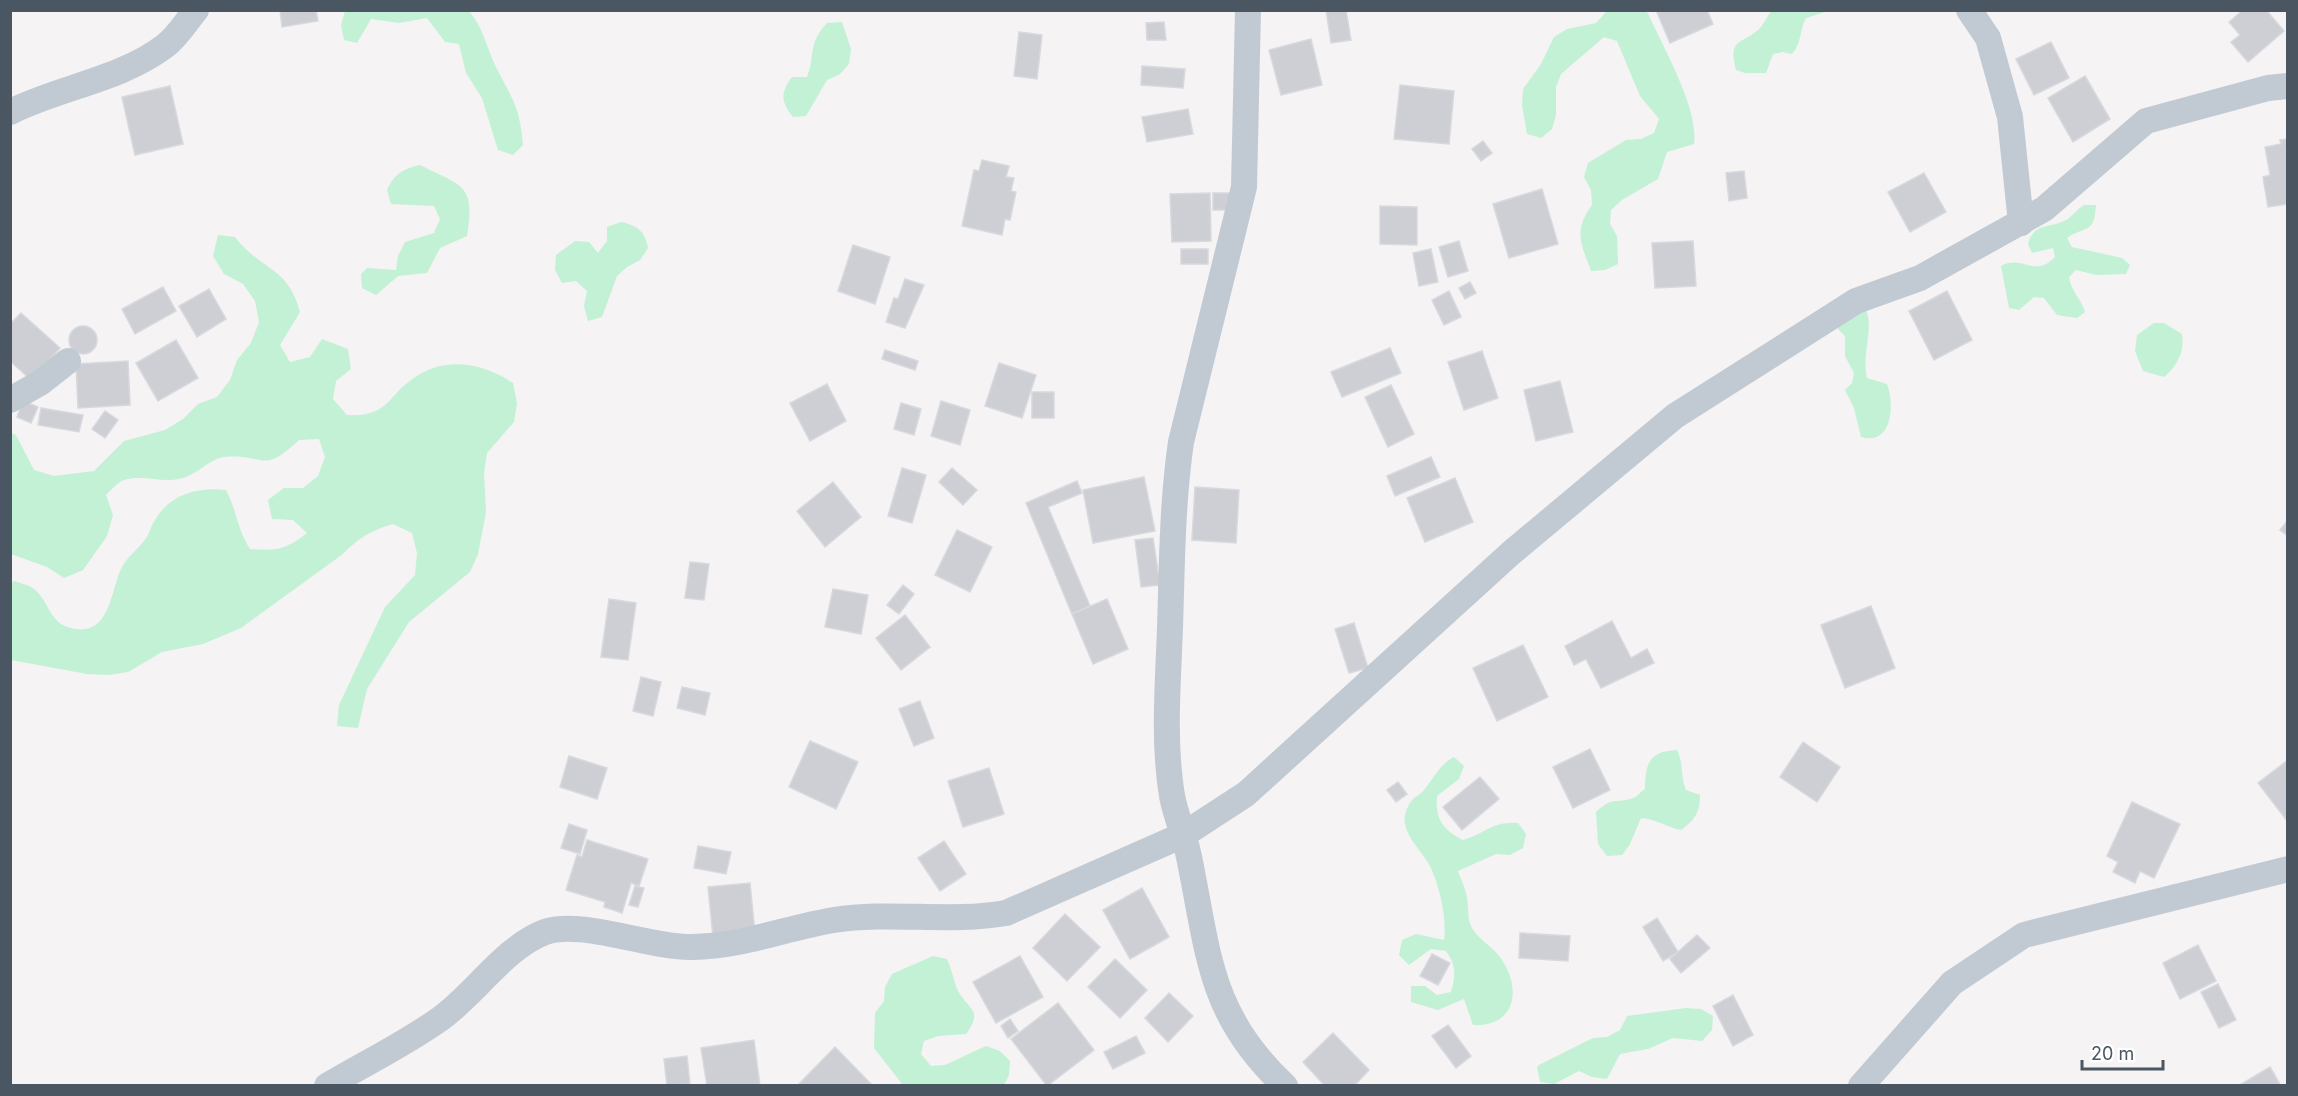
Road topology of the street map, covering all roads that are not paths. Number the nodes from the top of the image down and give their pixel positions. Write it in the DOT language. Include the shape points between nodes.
graph roads {
  1 [pos="196,10"];
  2 [pos="1248,10"];
  3 [pos="1969,10"];
  4 [pos="2288,86"];
  5 [pos="10,112"];
  6 [pos="2020,223"];
  7 [pos="68,360"];
  8 [pos="10,400"];
  9 [pos="1183,835"];
  10 [pos="2288,869"];
  11 [pos="327,1086"];
  12 [pos="1285,1086"];
  13 [pos="1861,1086"];
  1 -- 5 [label="street" via="167,45 134,65 41,97"];
  2 -- 9 [label="street" via="1244,187 1181,442 1175,483 1167,723 1172,796"];
  3 -- 6 [label="street" via="1988,38 2006,98"];
  4 -- 6 [label="street" via="2146,121 2044,209"];
  6 -- 9 [label="street" via="1920,278 1856,301 1676,416 1511,553 1246,794"];
  7 -- 8 [label="street" via="24,394"];
  9 -- 11 [label="street" via="1006,913 980,918 862,917 833,920 740,944 690,947 573,929 543,933 506,958 439,1020"];
  9 -- 12 [label="street" via="1215,985 1230,1017 1265,1067"];
  10 -- 13 [label="street" via="2024,935 1952,982"];
}
